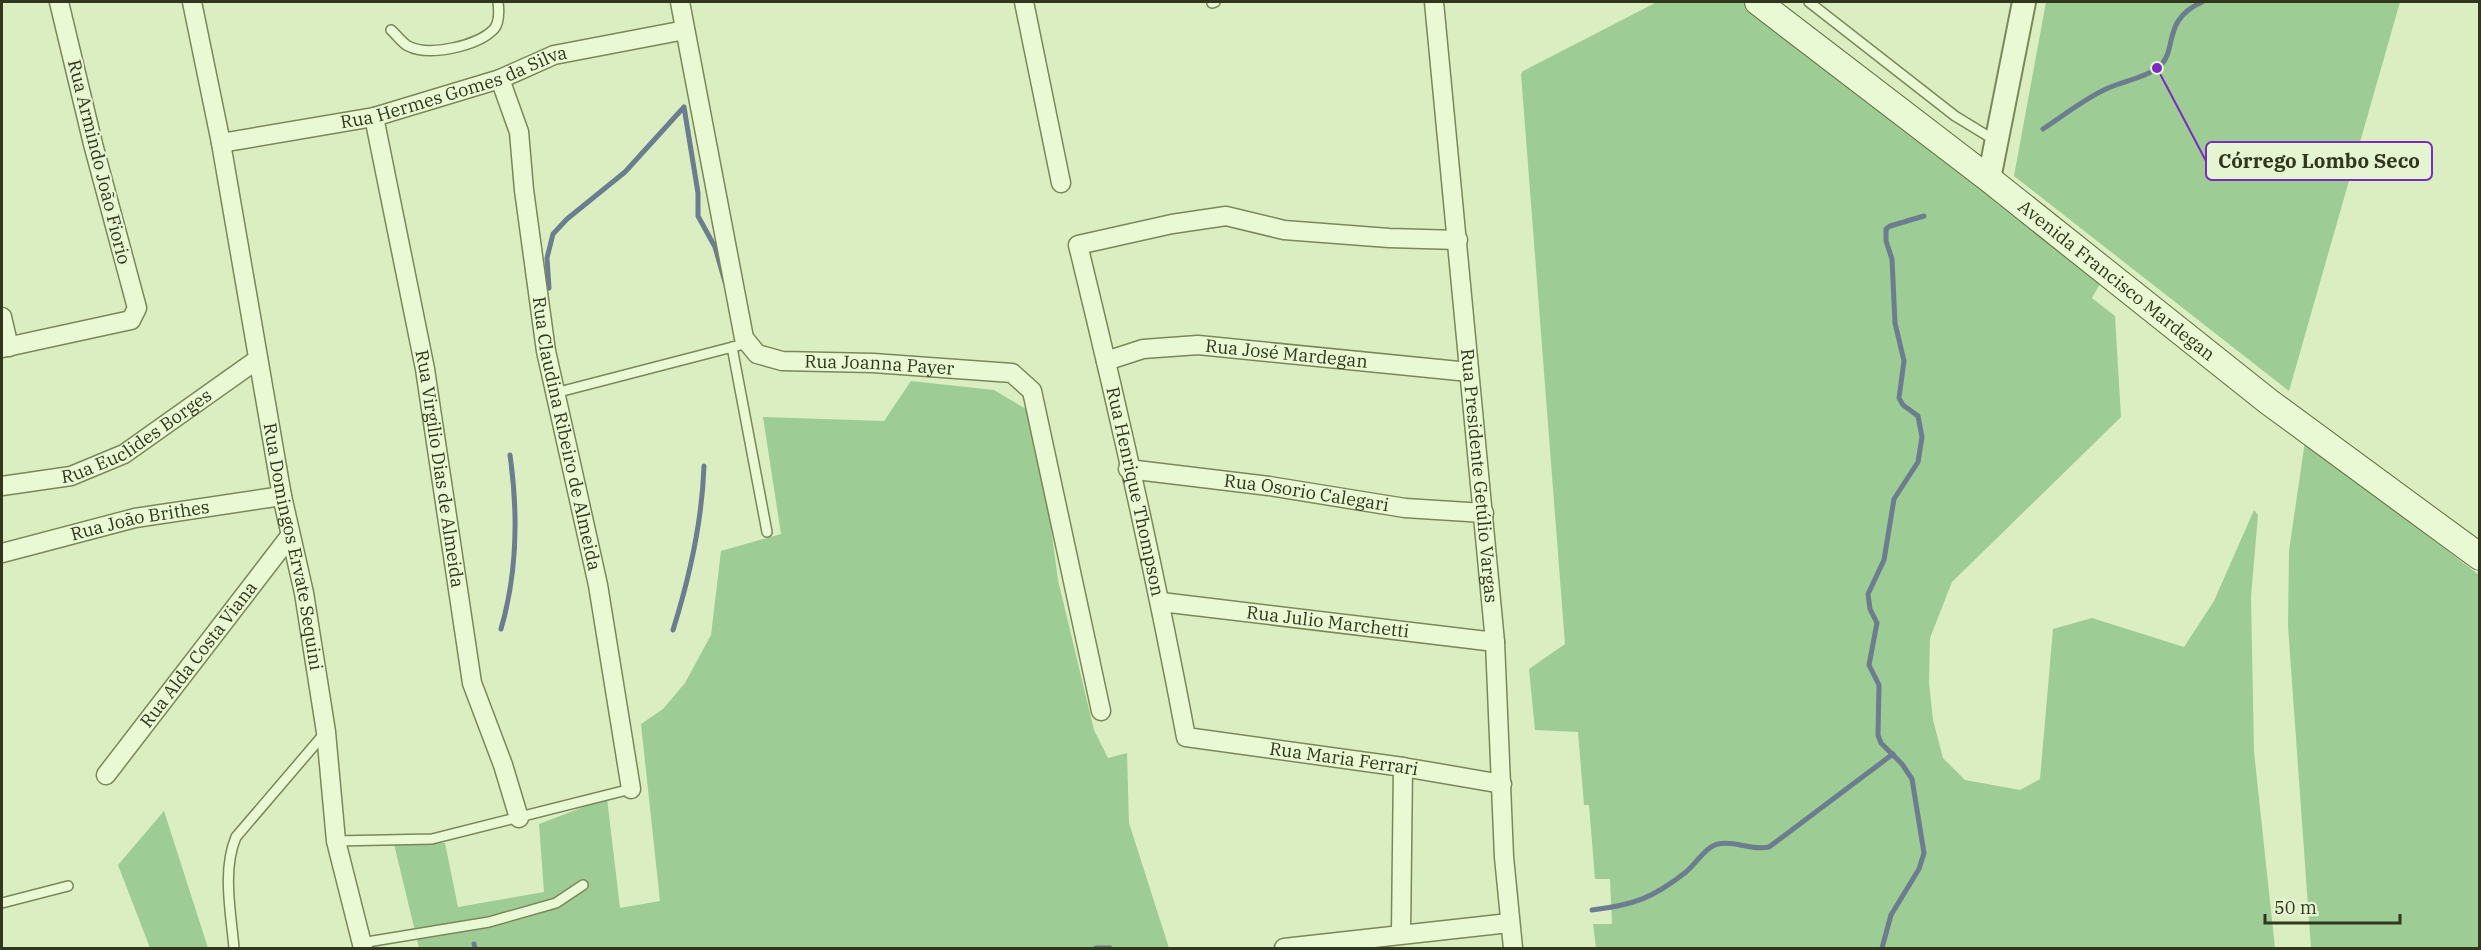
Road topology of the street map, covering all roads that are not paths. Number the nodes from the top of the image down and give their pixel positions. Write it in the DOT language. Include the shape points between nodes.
graph roads {
  1 [pos="59,2"];
  2 [pos="192,2"];
  3 [pos="498,2"];
  4 [pos="680,2"];
  5 [pos="1024,2"];
  6 [pos="1434,2"];
  7 [pos="1758,2"];
  8 [pos="1809,2"];
  9 [pos="2024,2"];
  10 [pos="391,30"];
  11 [pos="686,30"];
  12 [pos="500,79"];
  13 [pos="374,117"];
  14 [pos="1996,141"];
  15 [pos="221,143"];
  16 [pos="1989,179"];
  17 [pos="1061,183"];
  18 [pos="1458,240"];
  19 [pos="2,317"];
  20 [pos="740,345"];
  21 [pos="5,347"];
  22 [pos="258,359"];
  23 [pos="1106,361"];
  24 [pos="1469,372"];
  25 [pos="555,393"];
  26 [pos="1128,469"];
  27 [pos="2,486"];
  28 [pos="282,496"];
  29 [pos="1484,513"];
  30 [pos="767,532"];
  31 [pos="290,536"];
  32 [pos="2,553"];
  33 [pos="2480,557"];
  34 [pos="1161,602"];
  35 [pos="1495,642"];
  36 [pos="1101,711"];
  37 [pos="326,732"];
  38 [pos="1186,737"];
  39 [pos="1403,767"];
  40 [pos="106,775"];
  41 [pos="1502,784"];
  42 [pos="631,789"];
  43 [pos="519,818"];
  44 [pos="336,841"];
  45 [pos="583,885"];
  46 [pos="68,886"];
  47 [pos="2,903"];
  48 [pos="1509,923"];
  49 [pos="1401,933"];
  50 [pos="362,946"];
  51 [pos="234,948"];
  52 [pos="1284,948"];
  53 [pos="1513,948"];
  1 -- 21 [label="street, Rua Armindo João Fiorio" via="137,308 130,320"];
  2 -- 15 [label="street, Rua Domingos Ervate Sequini"];
  3 -- 10 [label="lane" via="498,22 493,30 464,46 433,51 409,46"];
  4 -- 11 [label="street"];
  5 -- 17 [label="street"];
  6 -- 18 [label="street, Rua Presidente Getúlio Vargas"];
  7 -- 16 [label="main road, Avenida Francisco Mardegan"];
  8 -- 14 [label="lane" via="1955,116"];
  9 -- 14 [label="street"];
  11 -- 12 [label="street, Rua Hermes Gomes da Silva" via="554,56"];
  11 -- 20 [label="street" via="744,338"];
  12 -- 13 [label="street, Rua Hermes Gomes da Silva"];
  12 -- 25 [label="street, Rua Claudina Ribeiro de Almeida" via="519,132"];
  13 -- 15 [label="street, Rua Hermes Gomes da Silva"];
  13 -- 43 [label="street, Rua Virgilio Dias de Almeida" via="425,369 472,683"];
  14 -- 16 [label="street"];
  15 -- 22 [label="street, Rua Domingos Ervate Sequini"];
  16 -- 33 [label="main road, Avenida Francisco Mardegan" via="2268,402"];
  18 -- 23 [label="street, Rua Henrique Thompson" via="1284,230 1226,216 1078,245"];
  18 -- 24 [label="street, Rua Presidente Getúlio Vargas"];
  19 -- 21 [label="street"];
  20 -- 25 [label="lane"];
  20 -- 30 [label="lane"];
  20 -- 36 [label="street, Rua Joanna Payer" via="782,362 873,363 1012,373 1032,392"];
  22 -- 27 [label="street, Rua Euclides Borges" via="124,454 71,476"];
  22 -- 28 [label="street, Rua Domingos Ervate Sequini"];
  23 -- 24 [label="street, Rua José Mardegan" via="1143,349 1198,345"];
  23 -- 26 [label="street, Rua Henrique Thompson"];
  24 -- 29 [label="street, Rua Presidente Getúlio Vargas"];
  25 -- 42 [label="street, Rua Claudina Ribeiro de Almeida" via="598,585"];
  26 -- 29 [label="street, Rua Osorio Calegari" via="1405,508"];
  26 -- 34 [label="street, Rua Henrique Thompson"];
  28 -- 31 [label="street, Rua Domingos Ervate Sequini"];
  28 -- 32 [label="street, Rua João Brithes" via="135,518"];
  29 -- 35 [label="street, Rua Presidente Getúlio Vargas"];
  31 -- 37 [label="street, Rua Domingos Ervate Sequini" via="304,593"];
  31 -- 40 [label="street, Rua Alda Costa Viana"];
  34 -- 35 [label="street, Rua Julio Marchetti"];
  34 -- 38 [label="street, Rua Henrique Thompson"];
  35 -- 41 [label="street, Rua Presidente Getúlio Vargas"];
  37 -- 44 [label="street, Rua Domingos Ervate Sequini"];
  37 -- 51 [label="lane" via="236,837 230,851"];
  38 -- 39 [label="street, Rua Maria Ferrari"];
  39 -- 41 [label="street, Rua Maria Ferrari"];
  39 -- 49 [label="street"];
  41 -- 48 [label="street, Rua Presidente Getúlio Vargas"];
  42 -- 43 [label="lane"];
  43 -- 44 [label="lane" via="432,839"];
  44 -- 50 [label="street, Rua Domingos Ervate Sequini"];
  45 -- 50 [label="lane" via="556,903 489,922"];
  46 -- 47 [label="lane"];
  48 -- 49 [label="street"];
  48 -- 53 [label="street, Rua Presidente Getúlio Vargas"];
  49 -- 52 [label="street"];
}
